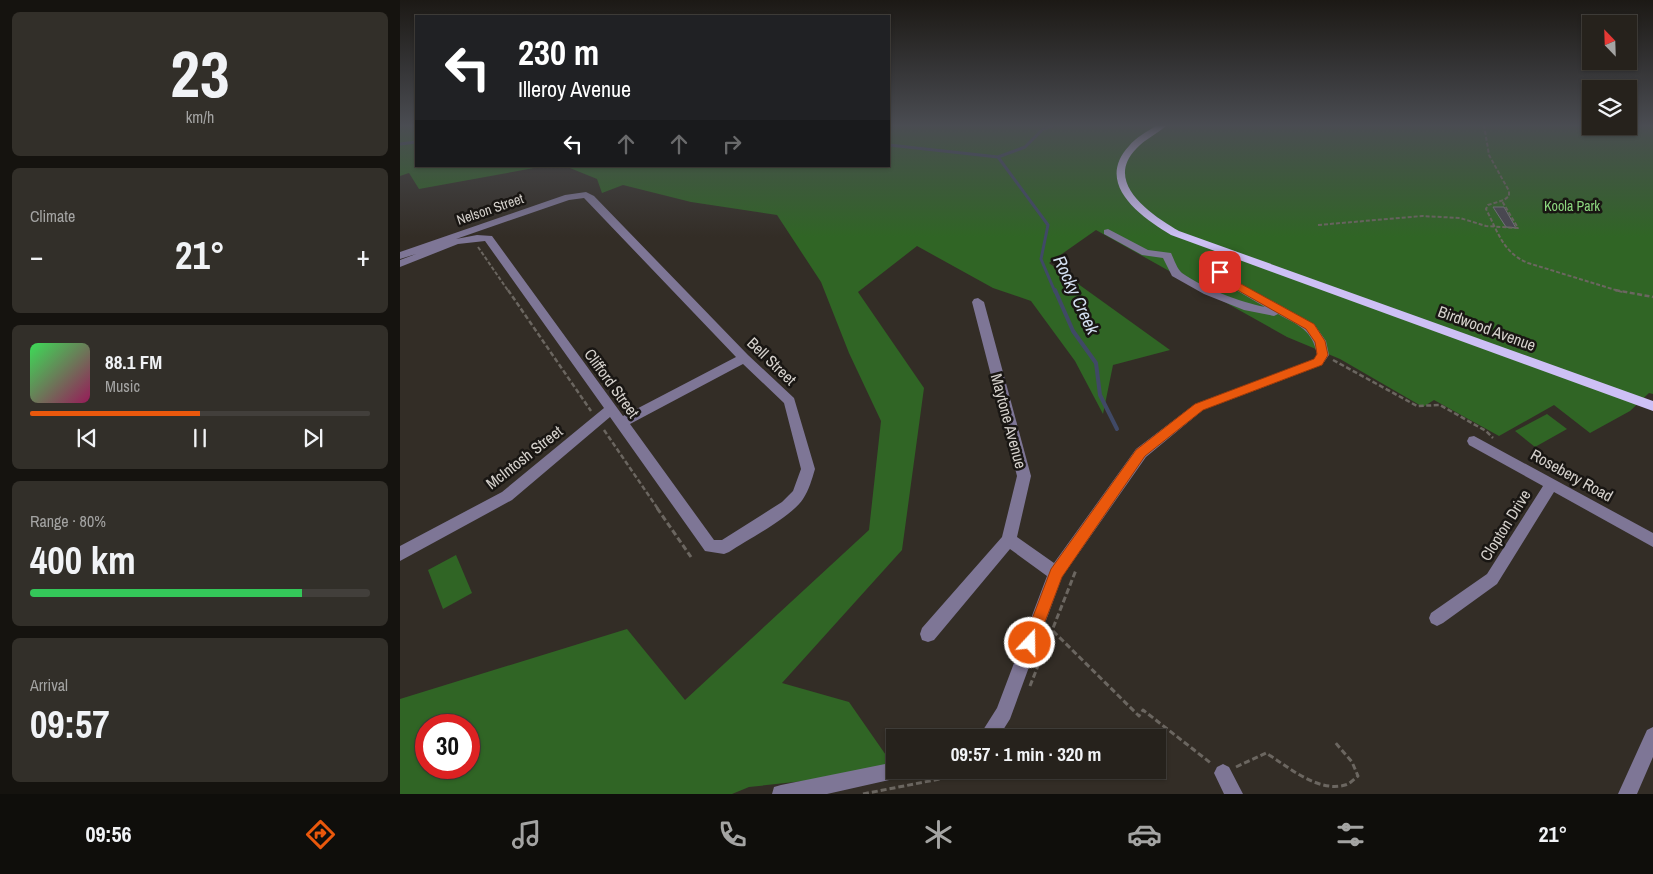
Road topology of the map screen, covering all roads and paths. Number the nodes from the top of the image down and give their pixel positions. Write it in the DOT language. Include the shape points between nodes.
graph roads {
  1 [pos="1114,162"];
  2 [pos="1122,162"];
  3 [pos="1493,162"];
  4 [pos="591,198"];
  5 [pos="1502,201"];
  6 [pos="1318,225"];
  7 [pos="1496,227"];
  8 [pos="1108,232"];
  9 [pos="488,238"];
  10 [pos="474,241"];
  11 [pos="400,256"];
  12 [pos="1220,261"];
  13 [pos="400,264"];
  14 [pos="1310,280"];
  15 [pos="1653,298"];
  16 [pos="978,302"];
  17 [pos="1289,314"];
  18 [pos="744,358"];
  19 [pos="1329,358"];
  20 [pos="1653,406"];
  21 [pos="611,409"];
  22 [pos="594,416"];
  23 [pos="583,417"];
  24 [pos="621,423"];
  25 [pos="1494,439"];
  26 [pos="1474,440"];
  27 [pos="1552,484"];
  28 [pos="1009,540"];
  29 [pos="1653,540"];
  30 [pos="710,546"];
  31 [pos="402,548"];
  32 [pos="691,557"];
  33 [pos="1076,570"];
  34 [pos="1056,573"];
  35 [pos="1437,618"];
  36 [pos="928,634"];
  37 [pos="993,729"];
  38 [pos="1653,736"];
  39 [pos="1334,741"];
  40 [pos="886,773"];
  41 [pos="1223,773"];
  42 [pos="940,779"];
  43 [pos="780,794"];
  44 [pos="863,794"];
  45 [pos="1234,794"];
  46 [pos="1627,794"];
  1 -- 14 [label="main road" via="1112,171 1121,197 1132,211 1152,226 1220,255"];
  2 -- 14 [label="main road" via="1120,171 1128,196 1158,223 1176,233"];
  3 -- 5 [label="path" via="1509,191 1509,196"];
  4 -- 11 [label="street, Nelson Street" via="568,197"];
  4 -- 18 [label="street, Bell Street"];
  5 -- 7 [label="path" via="1486,209"];
  5 -- 7 [label="path" via="1518,228"];
  6 -- 7 [label="path" via="1422,216 1460,218"];
  7 -- 15 [label="path" via="1509,252 1522,261 1613,290"];
  8 -- 17 [label="street" via="1146,253 1167,255 1176,274 1208,291 1248,307"];
  9 -- 13 [label="street, Nelson Street" via="464,240"];
  9 -- 21 [label="street, Clifford Street"];
  10 -- 22 [label="path"];
  12 -- 17 [label="street" via="1220,272 1228,281"];
  14 -- 20 [label="main road, Birdwood Avenue"];
  16 -- 28 [label="street, Maytone Avenue" via="1024,476"];
  17 -- 34 [label="street" via="1310,326 1320,341 1323,355 1318,362 1199,407 1141,453"];
  18 -- 24 [label="street"];
  18 -- 30 [label="street, Bell Street" via="790,402 808,469 798,495 787,506 724,547"];
  19 -- 25 [label="path" via="1416,406 1440,405 1486,431"];
  21 -- 22 [label="street, McIntosh Street"];
  21 -- 24 [label="street, Clifford Street"];
  22 -- 23 [label="path"];
  22 -- 31 [label="street, McIntosh Street" via="507,496"];
  22 -- 32 [label="path"];
  24 -- 30 [label="street, Clifford Street"];
  26 -- 27 [label="street, Rosebery Road"];
  27 -- 29 [label="street, Rosebery Road"];
  27 -- 35 [label="street, Clopton Drive" via="1492,579"];
  28 -- 34 [label="street"];
  28 -- 36 [label="street, Maytone Avenue"];
  33 -- 41 [label="path" via="1053,632 1140,716 1143,710"];
  34 -- 37 [label="street" via="1004,713"];
  38 -- 46 [label="street"];
  39 -- 41 [label="path" via="1352,762 1358,776 1346,785 1326,786 1266,753"];
  40 -- 43 [label="street"];
  41 -- 45 [label="street"];
  42 -- 44 [label="path"];
}
